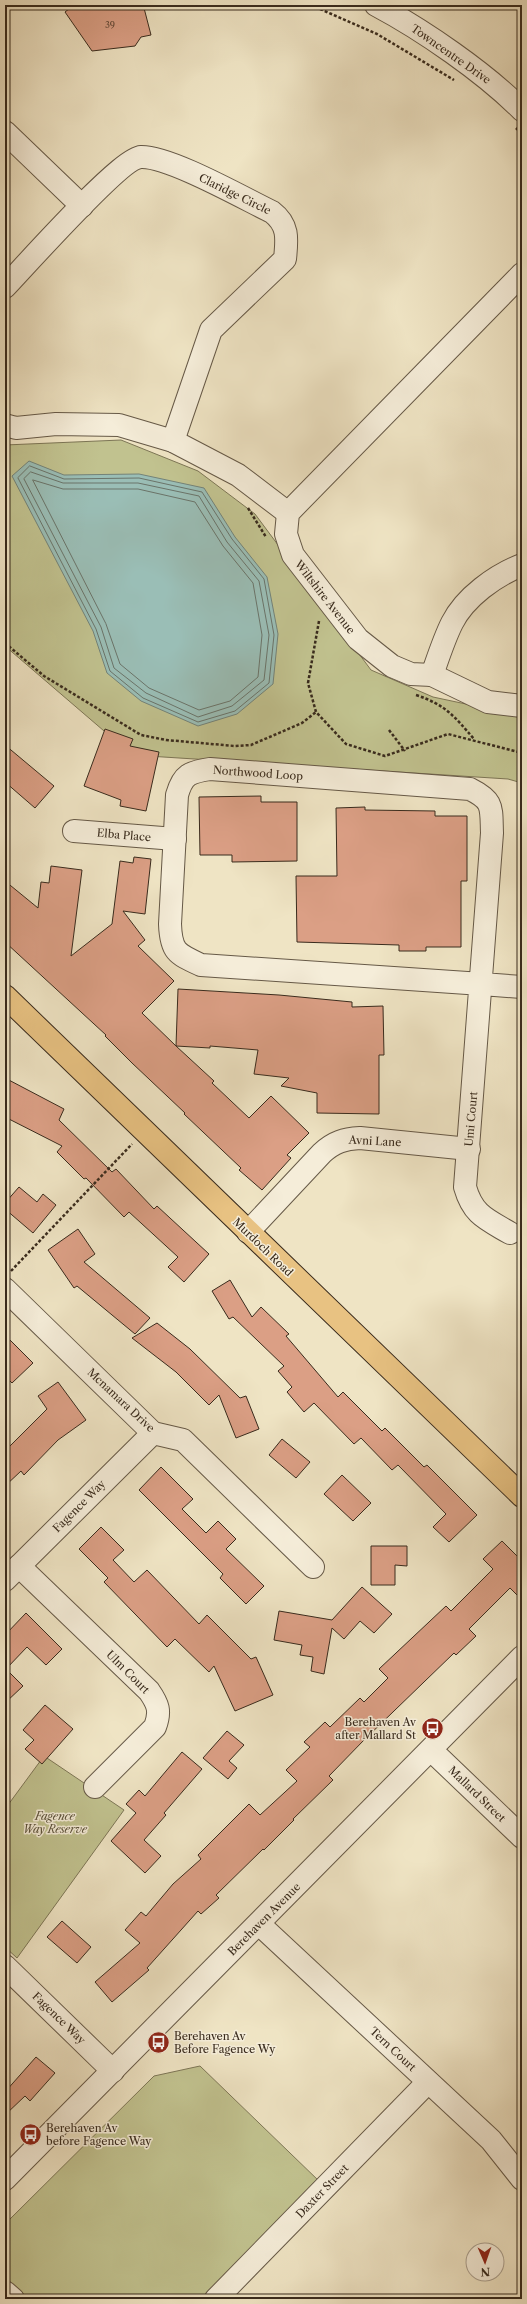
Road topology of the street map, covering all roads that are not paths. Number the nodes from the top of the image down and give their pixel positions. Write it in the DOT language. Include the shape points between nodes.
graph roads {
  1 [pos="389,8"];
  2 [pos="517,117"];
  3 [pos="5,132"];
  4 [pos="82,206"];
  5 [pos="522,274"];
  6 [pos="5,287"];
  7 [pos="5,425"];
  8 [pos="173,441"];
  9 [pos="288,512"];
  10 [pos="522,565"];
  11 [pos="432,675"];
  12 [pos="522,706"];
  13 [pos="74,831"];
  14 [pos="175,839"];
  15 [pos="482,984"];
  16 [pos="522,987"];
  17 [pos="5,996"];
  18 [pos="469,1149"];
  19 [pos="248,1232"];
  20 [pos="510,1233"];
  21 [pos="8,1280"];
  22 [pos="153,1433"];
  23 [pos="522,1496"];
  24 [pos="313,1567"];
  25 [pos="12,1573"];
  26 [pos="522,1657"];
  27 [pos="431,1750"];
  28 [pos="95,1787"];
  29 [pos="522,1837"];
  30 [pos="259,1924"];
  31 [pos="5,1966"];
  32 [pos="113,2071"];
  33 [pos="428,2082"];
  34 [pos="5,2179"];
  35 [pos="522,2179"];
  36 [pos="5,2292"];
  37 [pos="13,2299"];
  38 [pos="216,2299"];
  1 -- 2 [label="street, Towncentre Drive" via="471,68"];
  3 -- 4 [label="street"];
  4 -- 6 [label="street, Claridge Circle"];
  4 -- 8 [label="street, Claridge Circle" via="129,161 140,157 162,160 272,212 281,219 288,233 285,258 211,330"];
  5 -- 9 [label="street"];
  7 -- 8 [label="street" via="16,428 56,424 119,425"];
  8 -- 9 [label="street" via="238,475"];
  9 -- 11 [label="street, Wiltshire Avenue" via="286,534 293,555 358,638 392,666 411,674"];
  10 -- 11 [label="street" via="509,570 476,592 452,622"];
  11 -- 12 [label="street" via="488,702"];
  13 -- 14 [label="street, Elba Place"];
  14 -- 15 [label="street, Northwood Loop" via="170,942 178,955 201,965"];
  14 -- 15 [label="street, Northwood Loop" via="177,795 181,783 191,772 210,769 470,789 486,797 492,811"];
  15 -- 16 [label="street, Northwood Loop"];
  15 -- 18 [label="street, Umi Court"];
  17 -- 19 [label="main road, Murdoch Road"];
  18 -- 19 [label="street, Avni Lane" via="360,1138 344,1139 322,1153"];
  18 -- 20 [label="street, Umi Court" via="465,1187 470,1204 481,1217"];
  19 -- 23 [label="main road, Murdoch Road"];
  21 -- 22 [label="street, Mcnamara Drive"];
  22 -- 24 [label="street, Mcnamara Drive" via="183,1440"];
  22 -- 25 [label="street, Fagence Way"];
  25 -- 28 [label="street, Ulm Court" via="149,1691 157,1703 160,1715 155,1727"];
  26 -- 27 [label="street, Berehaven Avenue"];
  27 -- 29 [label="street, Mallard Street"];
  27 -- 30 [label="street, Berehaven Avenue"];
  30 -- 32 [label="street, Berehaven Avenue"];
  30 -- 33 [label="street, Tern Court"];
  31 -- 32 [label="street, Fagence Way"];
  32 -- 34 [label="street, Berehaven Avenue"];
  33 -- 35 [label="street, Tern Court" via="491,2140"];
  33 -- 38 [label="street, Daxter Street"];
  36 -- 37 [label="street"];
}
